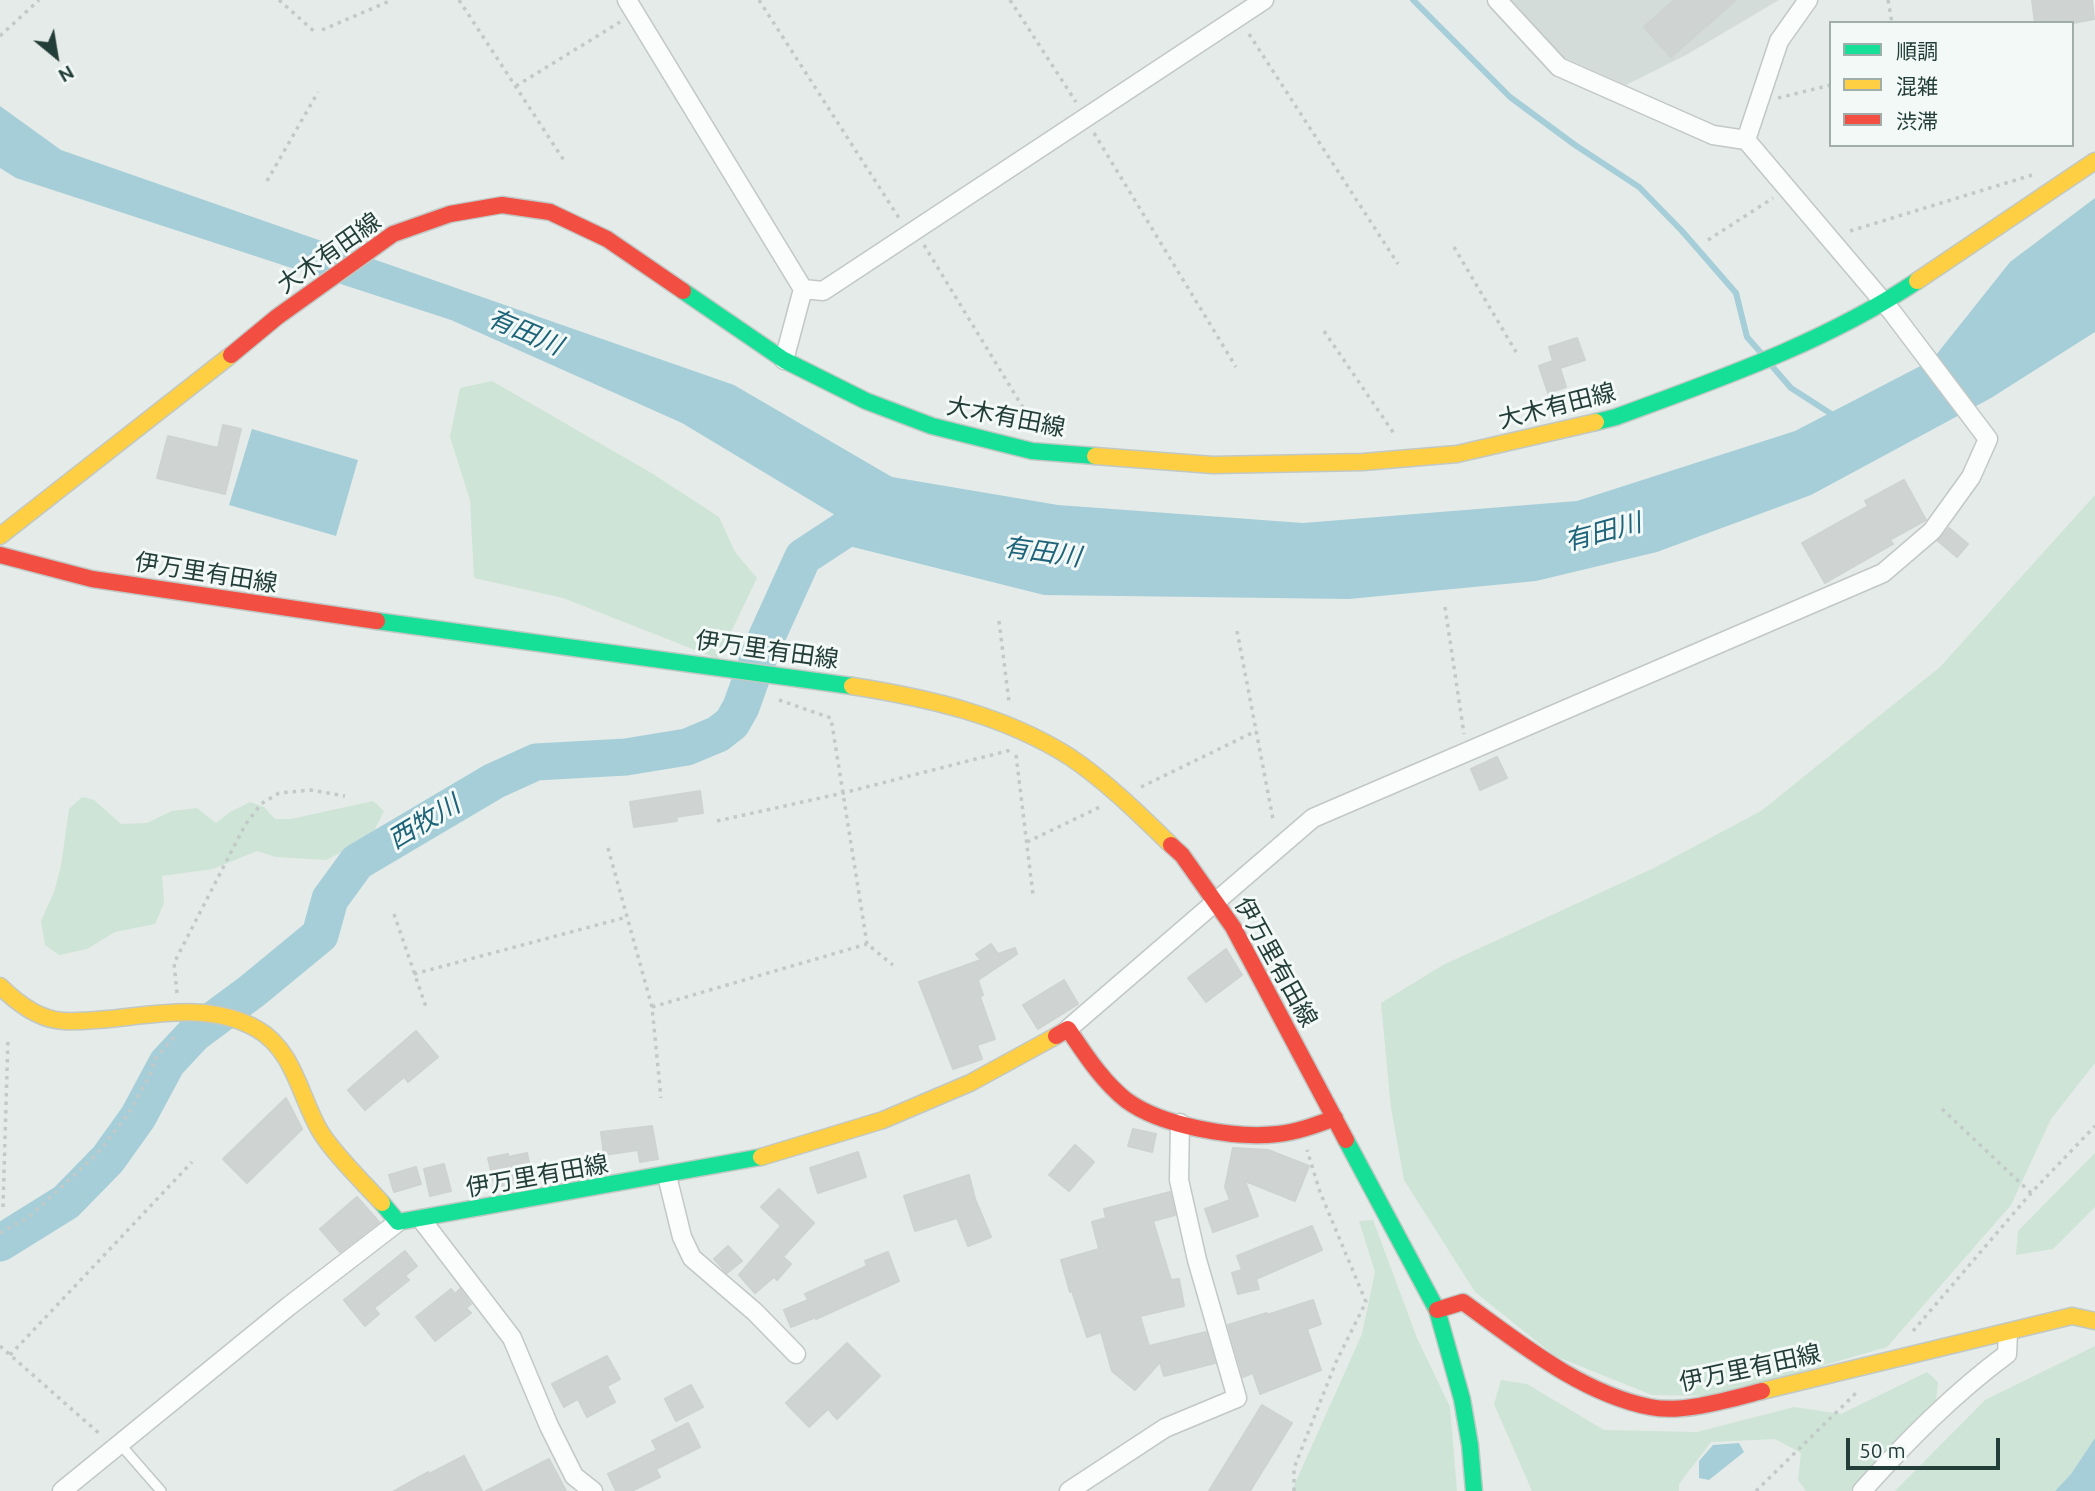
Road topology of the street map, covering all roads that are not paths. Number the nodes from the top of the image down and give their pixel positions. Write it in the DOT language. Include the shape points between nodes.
graph roads {
  1 [pos="627,0"];
  2 [pos="1264,0"];
  3 [pos="1497,0"];
  4 [pos="1808,0"];
  5 [pos="1746,140"];
  6 [pos="2095,160"];
  7 [pos="803,289"];
  8 [pos="1884,303"];
  9 [pos="784,360"];
  10 [pos="0,536"];
  11 [pos="0,555"];
  12 [pos="1215,900"];
  13 [pos="0,986"];
  14 [pos="1068,1029"];
  15 [pos="1335,1118"];
  16 [pos="1181,1123"];
  17 [pos="667,1176"];
  18 [pos="421,1220"];
  19 [pos="398,1222"];
  20 [pos="1437,1310"];
  21 [pos="2095,1321"];
  22 [pos="2008,1333"];
  23 [pos="796,1354"];
  24 [pos="120,1444"];
  25 [pos="62,1491"];
  26 [pos="161,1491"];
  27 [pos="593,1491"];
  28 [pos="1069,1491"];
  29 [pos="1474,1491"];
  30 [pos="1862,1491"];
  1 -- 7 [label="street"];
  2 -- 7 [label="street" via="823,291"];
  3 -- 5 [label="street" via="1559,66 1713,135"];
  4 -- 5 [label="street" via="1779,41"];
  5 -- 8 [label="street"];
  6 -- 8 [label="main road, 大木有田線"];
  7 -- 9 [label="street"];
  8 -- 9 [label="main road, 大木有田線" via="1745,370 1616,417 1457,454 1363,462 1213,465 1032,451 932,426 866,401"];
  8 -- 12 [label="street" via="1988,439 1971,477 1931,531 1884,573 1313,818"];
  9 -- 10 [label="main road, 大木有田線" via="607,239 550,212 502,205 450,214 393,234 277,317"];
  11 -- 12 [label="main road, 伊万里有田線" via="106,581 786,676 926,699 985,715 1069,757 1112,789 1182,855"];
  12 -- 14 [label="street"];
  12 -- 15 [label="main road, 伊万里有田線"];
  13 -- 19 [label="main road" via="27,1010 63,1021 203,1012 258,1029 292,1066 321,1133"];
  14 -- 16 [label="main road" via="1102,1079 1139,1109"];
  14 -- 17 [label="main road, 伊万里有田線" via="970,1083 883,1120 778,1154"];
  15 -- 16 [label="main road" via="1301,1131 1265,1137"];
  15 -- 20 [label="main road, 伊万里有田線"];
  16 -- 28 [label="street" via="1179,1180 1237,1398 1165,1428"];
  17 -- 18 [label="main road, 伊万里有田線"];
  17 -- 23 [label="street" via="692,1258"];
  18 -- 19 [label="main road, 伊万里有田線"];
  18 -- 27 [label="street" via="512,1338 574,1476"];
  19 -- 24 [label="street"];
  20 -- 22 [label="main road, 伊万里有田線" via="1464,1302 1539,1358 1599,1390 1652,1408 1702,1406"];
  20 -- 29 [label="main road, 伊万里有田線" via="1466,1411"];
  21 -- 22 [label="main road, 伊万里有田線" via="2073,1316"];
  22 -- 30 [label="street" via="2007,1354 1923,1425"];
  24 -- 25 [label="street"];
  24 -- 26 [label="lane"];
}
